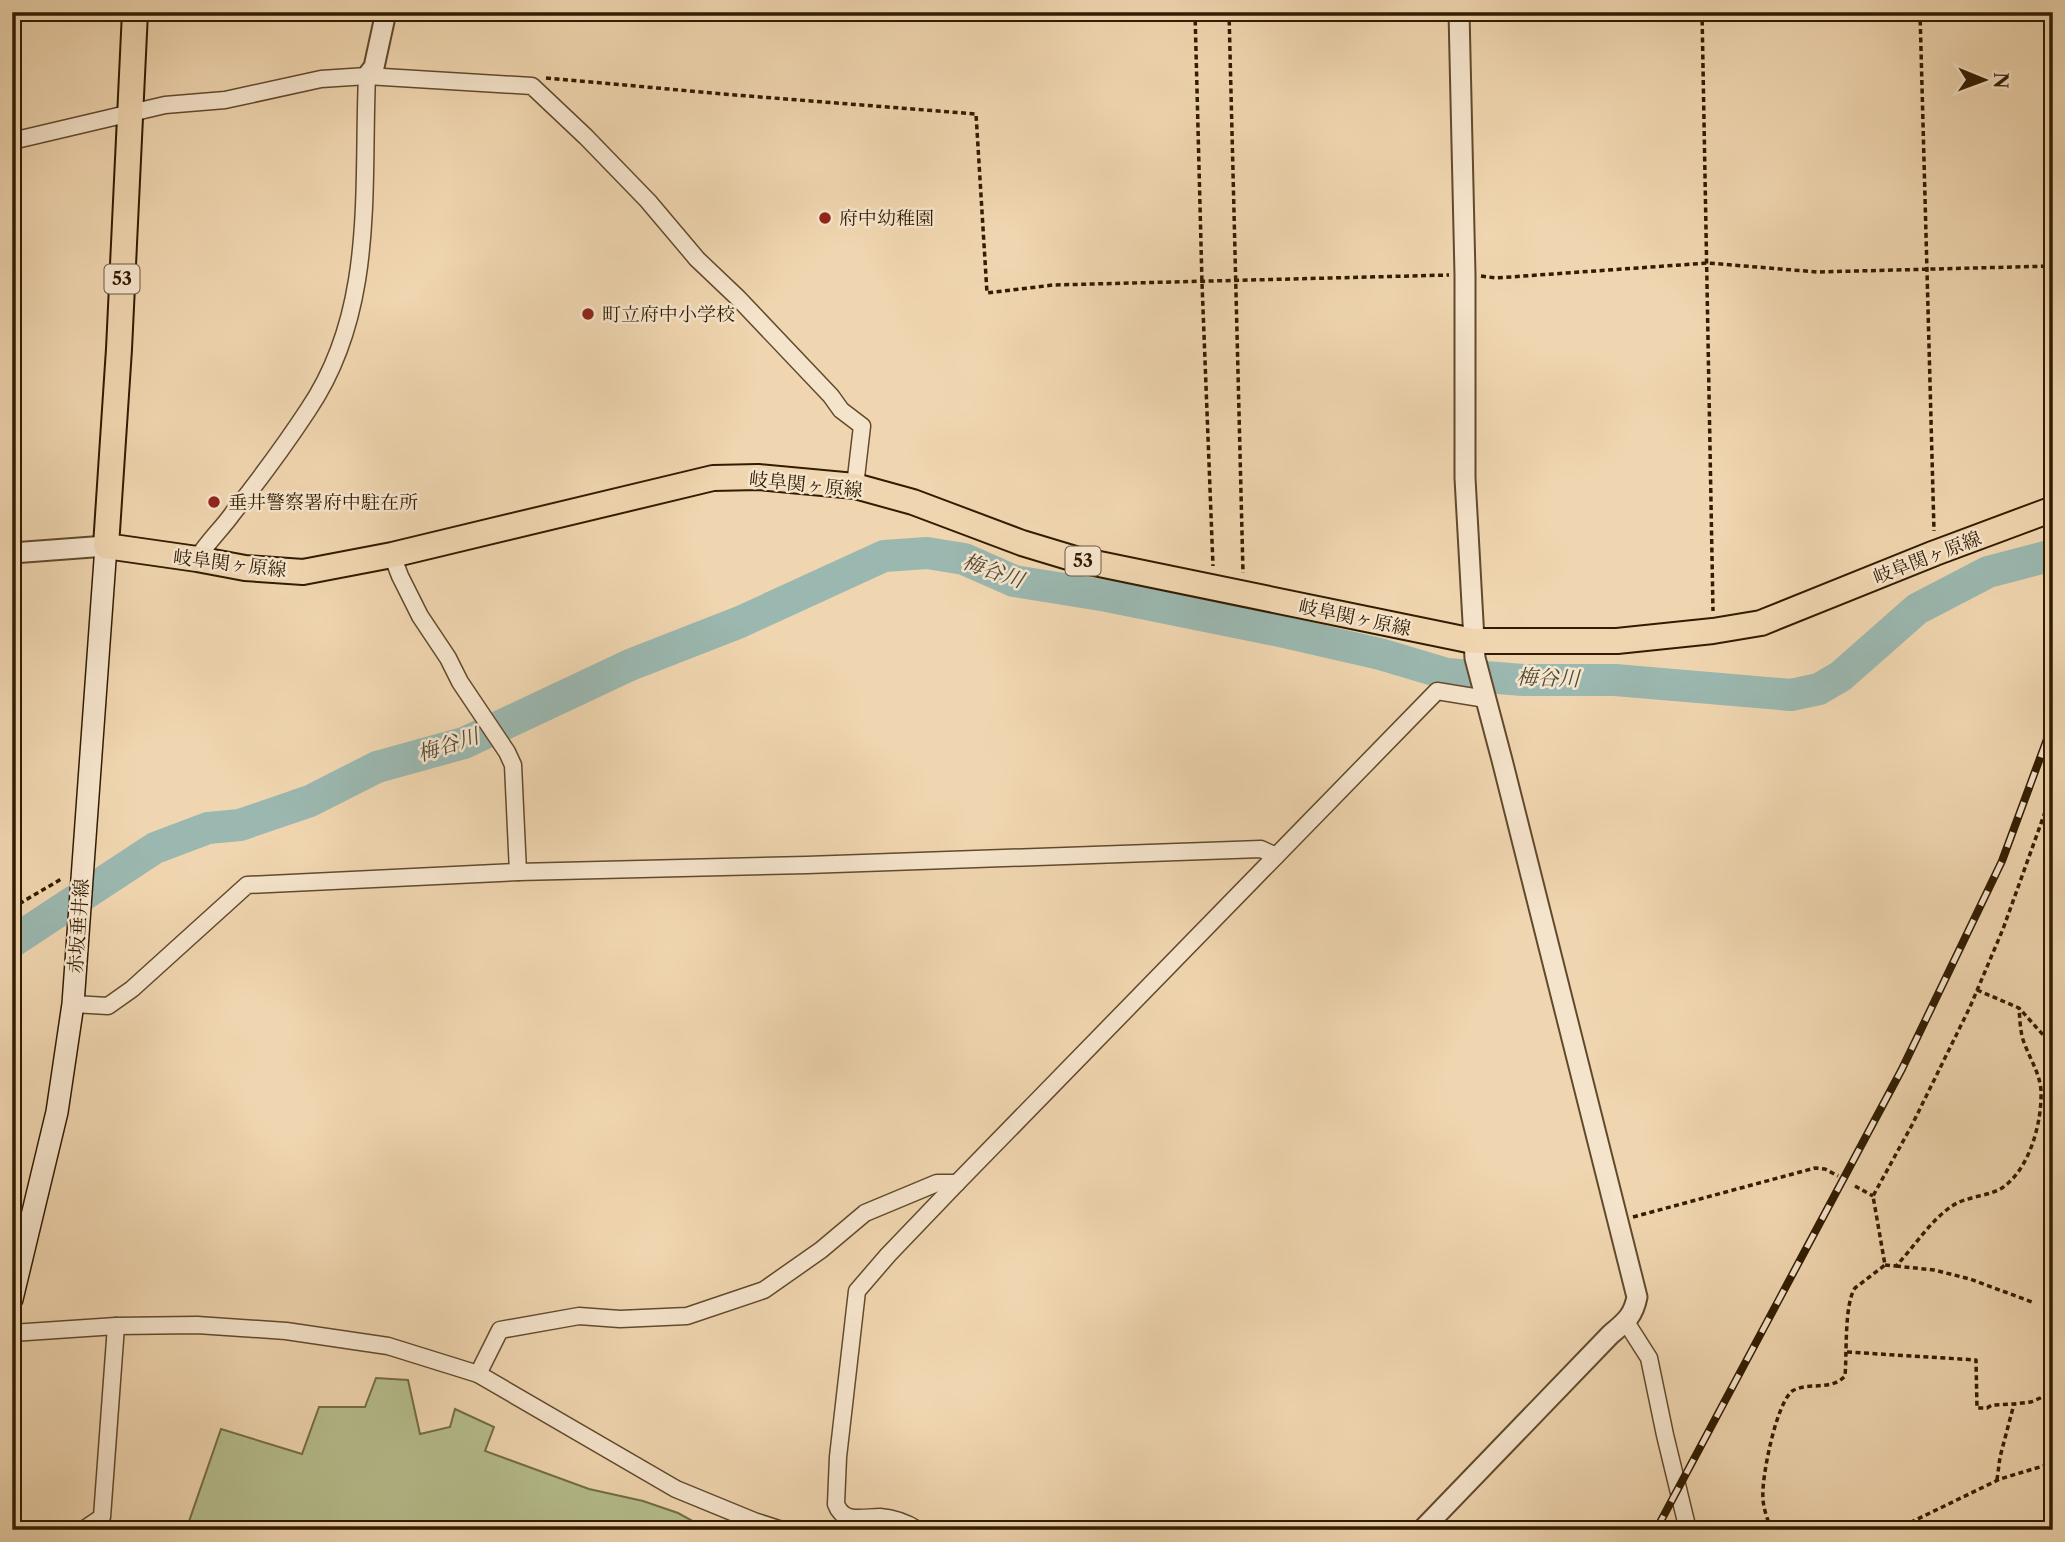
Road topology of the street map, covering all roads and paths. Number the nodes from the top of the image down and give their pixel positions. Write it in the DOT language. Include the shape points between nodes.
graph roads {
  1 [pos="135,12"];
  2 [pos="386,12"];
  3 [pos="1195,12"];
  4 [pos="1229,12"];
  5 [pos="1459,12"];
  6 [pos="1702,12"];
  7 [pos="1920,12"];
  8 [pos="367,76"];
  9 [pos="532,86"];
  10 [pos="130,114"];
  11 [pos="12,141"];
  12 [pos="1708,263"];
  13 [pos="2053,266"];
  14 [pos="1926,269"];
  15 [pos="1465,275"];
  16 [pos="1235,282"];
  17 [pos="1202,283"];
  18 [pos="855,486"];
  19 [pos="2053,509"];
  20 [pos="106,546"];
  21 [pos="12,553"];
  22 [pos="1935,553"];
  23 [pos="392,555"];
  24 [pos="197,559"];
  25 [pos="1214,588"];
  26 [pos="1243,594"];
  27 [pos="1713,631"];
  28 [pos="1474,650"];
  29 [pos="1485,694"];
  30 [pos="2053,790"];
  31 [pos="1276,856"];
  32 [pos="83,866"];
  33 [pos="518,872"];
  34 [pos="12,908"];
  35 [pos="1978,989"];
  36 [pos="72,1004"];
  37 [pos="2019,1008"];
  38 [pos="2053,1046"];
  39 [pos="1838,1176"];
  40 [pos="957,1183"];
  41 [pos="1855,1186"];
  42 [pos="1873,1196"];
  43 [pos="1618,1222"];
  44 [pos="1885,1265"];
  45 [pos="1896,1266"];
  46 [pos="12,1300"];
  47 [pos="2032,1302"];
  48 [pos="1626,1322"];
  49 [pos="116,1326"];
  50 [pos="12,1333"];
  51 [pos="1847,1352"];
  52 [pos="478,1374"];
  53 [pos="2053,1397"];
  54 [pos="2014,1404"];
  55 [pos="2053,1463"];
  56 [pos="1997,1481"];
  57 [pos="83,1530"];
  58 [pos="782,1530"];
  59 [pos="918,1530"];
  60 [pos="1422,1530"];
  61 [pos="1688,1530"];
  62 [pos="1771,1530"];
  63 [pos="1816,1530"];
  64 [pos="1850,1530"];
  65 [pos="1895,1530"];
  1 -- 10 [label="main road, 53"];
  2 -- 8 [label="street" via="374,67"];
  3 -- 17 [label="path"];
  4 -- 16 [label="path"];
  5 -- 15 [label="street"];
  6 -- 12 [label="path"];
  7 -- 14 [label="path"];
  8 -- 9 [label="street"];
  8 -- 10 [label="street" via="321,79"];
  8 -- 24 [label="street" via="361,264 346,330 310,409"];
  9 -- 17 [label="path" via="548,77 976,114 987,293 1053,285"];
  9 -- 18 [label="street" via="648,201 841,410 862,426"];
  10 -- 11 [label="street"];
  10 -- 20 [label="main road, 53"];
  12 -- 14 [label="path" via="1817,272"];
  12 -- 15 [label="path" via="1496,278"];
  12 -- 27 [label="path"];
  13 -- 14 [label="path"];
  14 -- 22 [label="path"];
  15 -- 16 [label="path"];
  15 -- 28 [label="street" via="1465,478"];
  16 -- 17 [label="path"];
  16 -- 26 [label="path"];
  17 -- 25 [label="path"];
  18 -- 23 [label="main road, 岐阜関ヶ原線 / 53" via="758,477 713,478"];
  18 -- 25 [label="main road, 岐阜関ヶ原線 / 53" via="1075,559"];
  19 -- 22 [label="main road, 岐阜関ヶ原線 / 53"];
  20 -- 21 [label="street"];
  20 -- 24 [label="main road, 岐阜関ヶ原線 / 53"];
  20 -- 32 [label="main road, 赤坂垂井線"];
  22 -- 27 [label="main road, 岐阜関ヶ原線 / 53" via="1761,623"];
  23 -- 24 [label="main road, 岐阜関ヶ原線 / 53" via="303,572"];
  23 -- 33 [label="street" via="420,616 513,765"];
  25 -- 26 [label="main road, 岐阜関ヶ原線 / 53"];
  26 -- 28 [label="main road, 岐阜関ヶ原線 / 53"];
  27 -- 28 [label="main road, 岐阜関ヶ原線 / 53"];
  28 -- 29 [label="street"];
  29 -- 31 [label="street" via="1437,691"];
  29 -- 43 [label="street"];
  30 -- 35 [label="path"];
  31 -- 33 [label="street" via="1261,849"];
  31 -- 40 [label="street"];
  32 -- 34 [label="path"];
  32 -- 36 [label="main road, 赤坂垂井線"];
  33 -- 36 [label="street" via="247,885 108,1006"];
  35 -- 37 [label="path"];
  35 -- 42 [label="path"];
  36 -- 46 [label="main road, 赤坂垂井線" via="57,1112"];
  37 -- 38 [label="path"];
  37 -- 45 [label="path" via="2024,1043 2041,1089 2041,1111 2025,1162 2001,1188 1951,1206"];
  39 -- 43 [label="path" via="1815,1168"];
  40 -- 52 [label="street" via="937,1183 865,1213 764,1290 687,1316 579,1316 500,1330"];
  40 -- 59 [label="street" via="858,1291 838,1457 836,1504 843,1515 882,1517"];
  41 -- 42 [label="path"];
  42 -- 44 [label="path"];
  43 -- 48 [label="street" via="1637,1297"];
  44 -- 45 [label="path"];
  44 -- 51 [label="path" via="1852,1293"];
  45 -- 47 [label="path" via="1970,1279"];
  48 -- 60 [label="street"];
  48 -- 61 [label="street" via="1649,1357"];
  49 -- 50 [label="street"];
  49 -- 52 [label="street" via="286,1331 388,1346"];
  49 -- 57 [label="street" via="102,1517"];
  51 -- 54 [label="path" via="1976,1360 1977,1408"];
  51 -- 62 [label="path" via="1845,1377 1838,1383 1796,1389 1787,1396 1766,1460 1763,1500"];
  52 -- 58 [label="street" via="676,1489"];
  53 -- 54 [label="path"];
  54 -- 56 [label="path"];
  55 -- 56 [label="path"];
  56 -- 65 [label="path"];
  63 -- 64 [label="path" via="1837,1522"];
}
